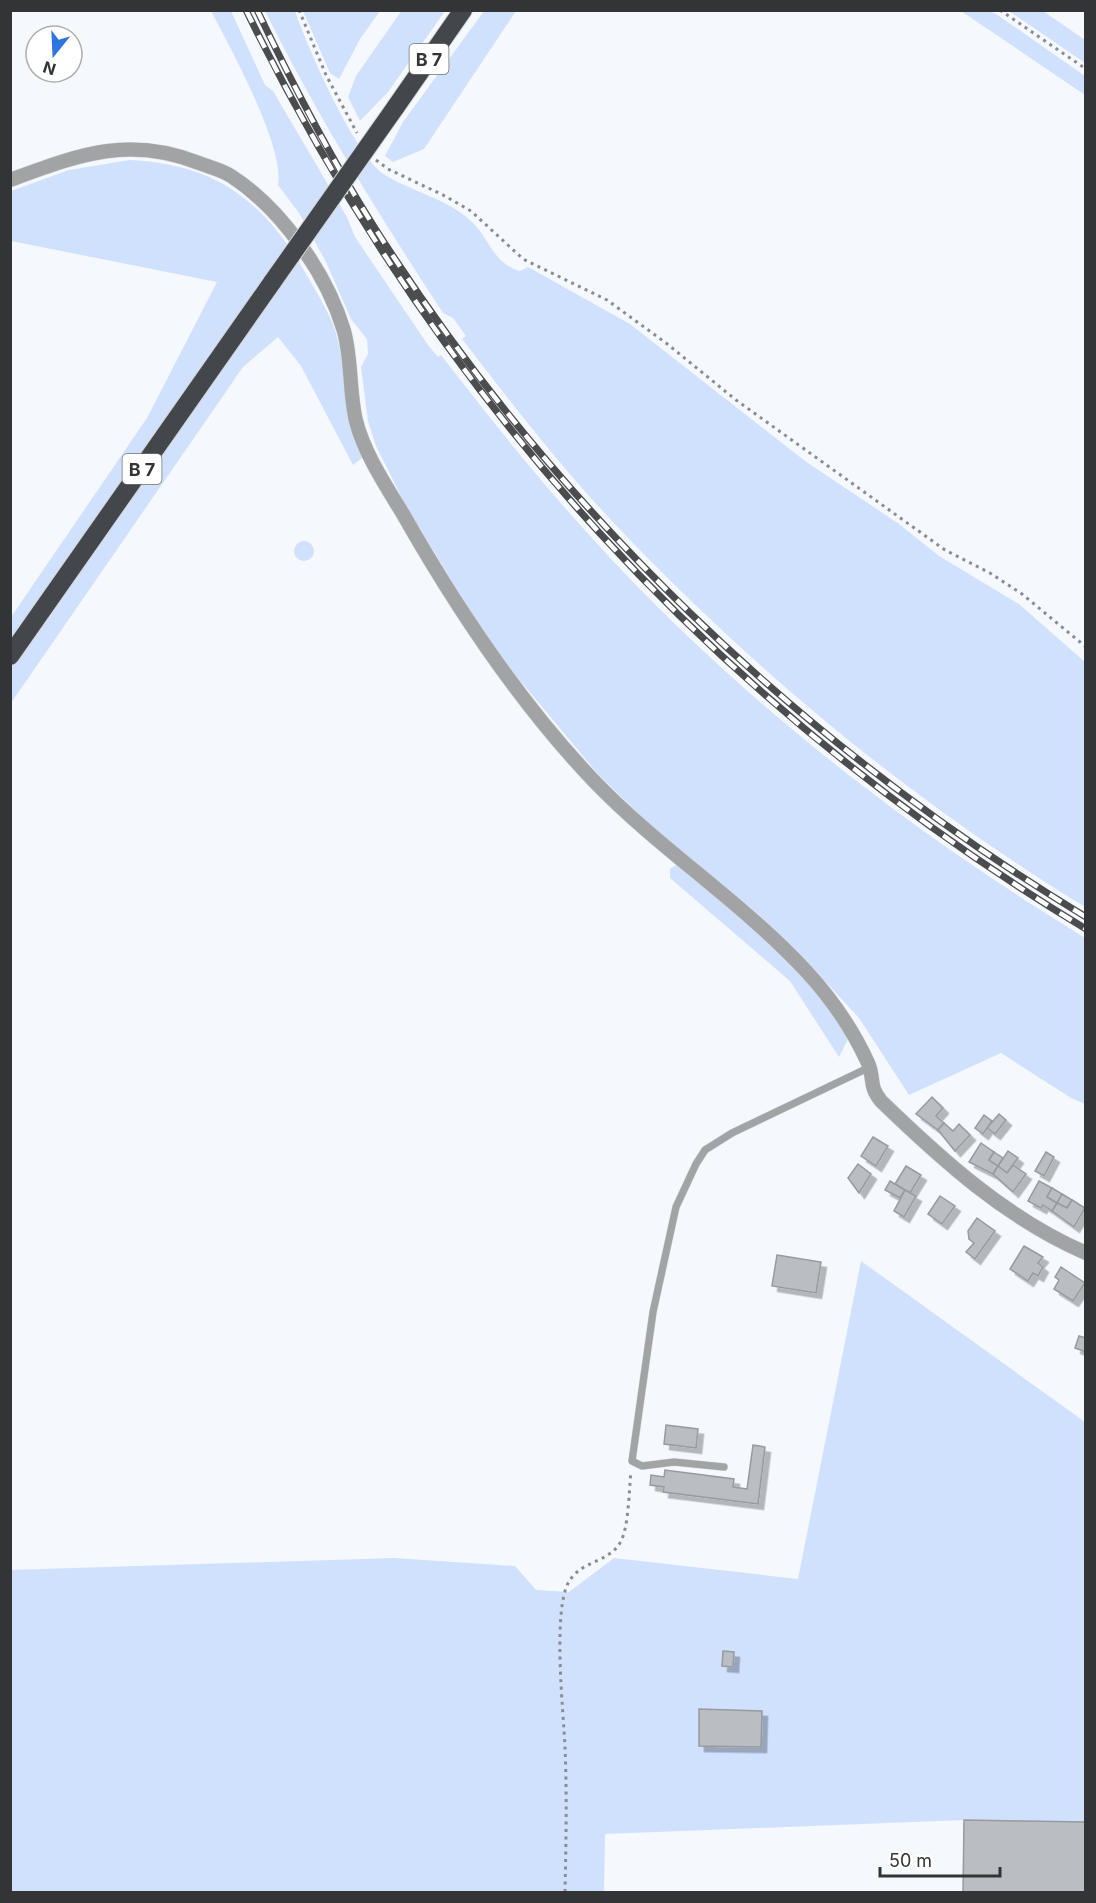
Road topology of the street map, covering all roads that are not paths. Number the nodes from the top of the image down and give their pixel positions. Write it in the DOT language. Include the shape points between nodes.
graph roads {
  1 [pos="463,10"];
  2 [pos="10,180"];
  3 [pos="10,656"];
  4 [pos="870,1067"];
  5 [pos="1086,1253"];
  6 [pos="724,1467"];
  1 -- 3 [label="highway, B 7, bridge"];
  2 -- 4 [label="street" via="115,148 171,153 230,176 280,218 314,264 344,332 357,422 367,448 468,621 545,726 594,781 807,972 849,1027"];
  4 -- 5 [label="street" via="872,1090 947,1164 1001,1204"];
  4 -- 6 [label="lane" via="732,1133 705,1150 676,1207 653,1312 632,1461 642,1466 674,1462"];
}
